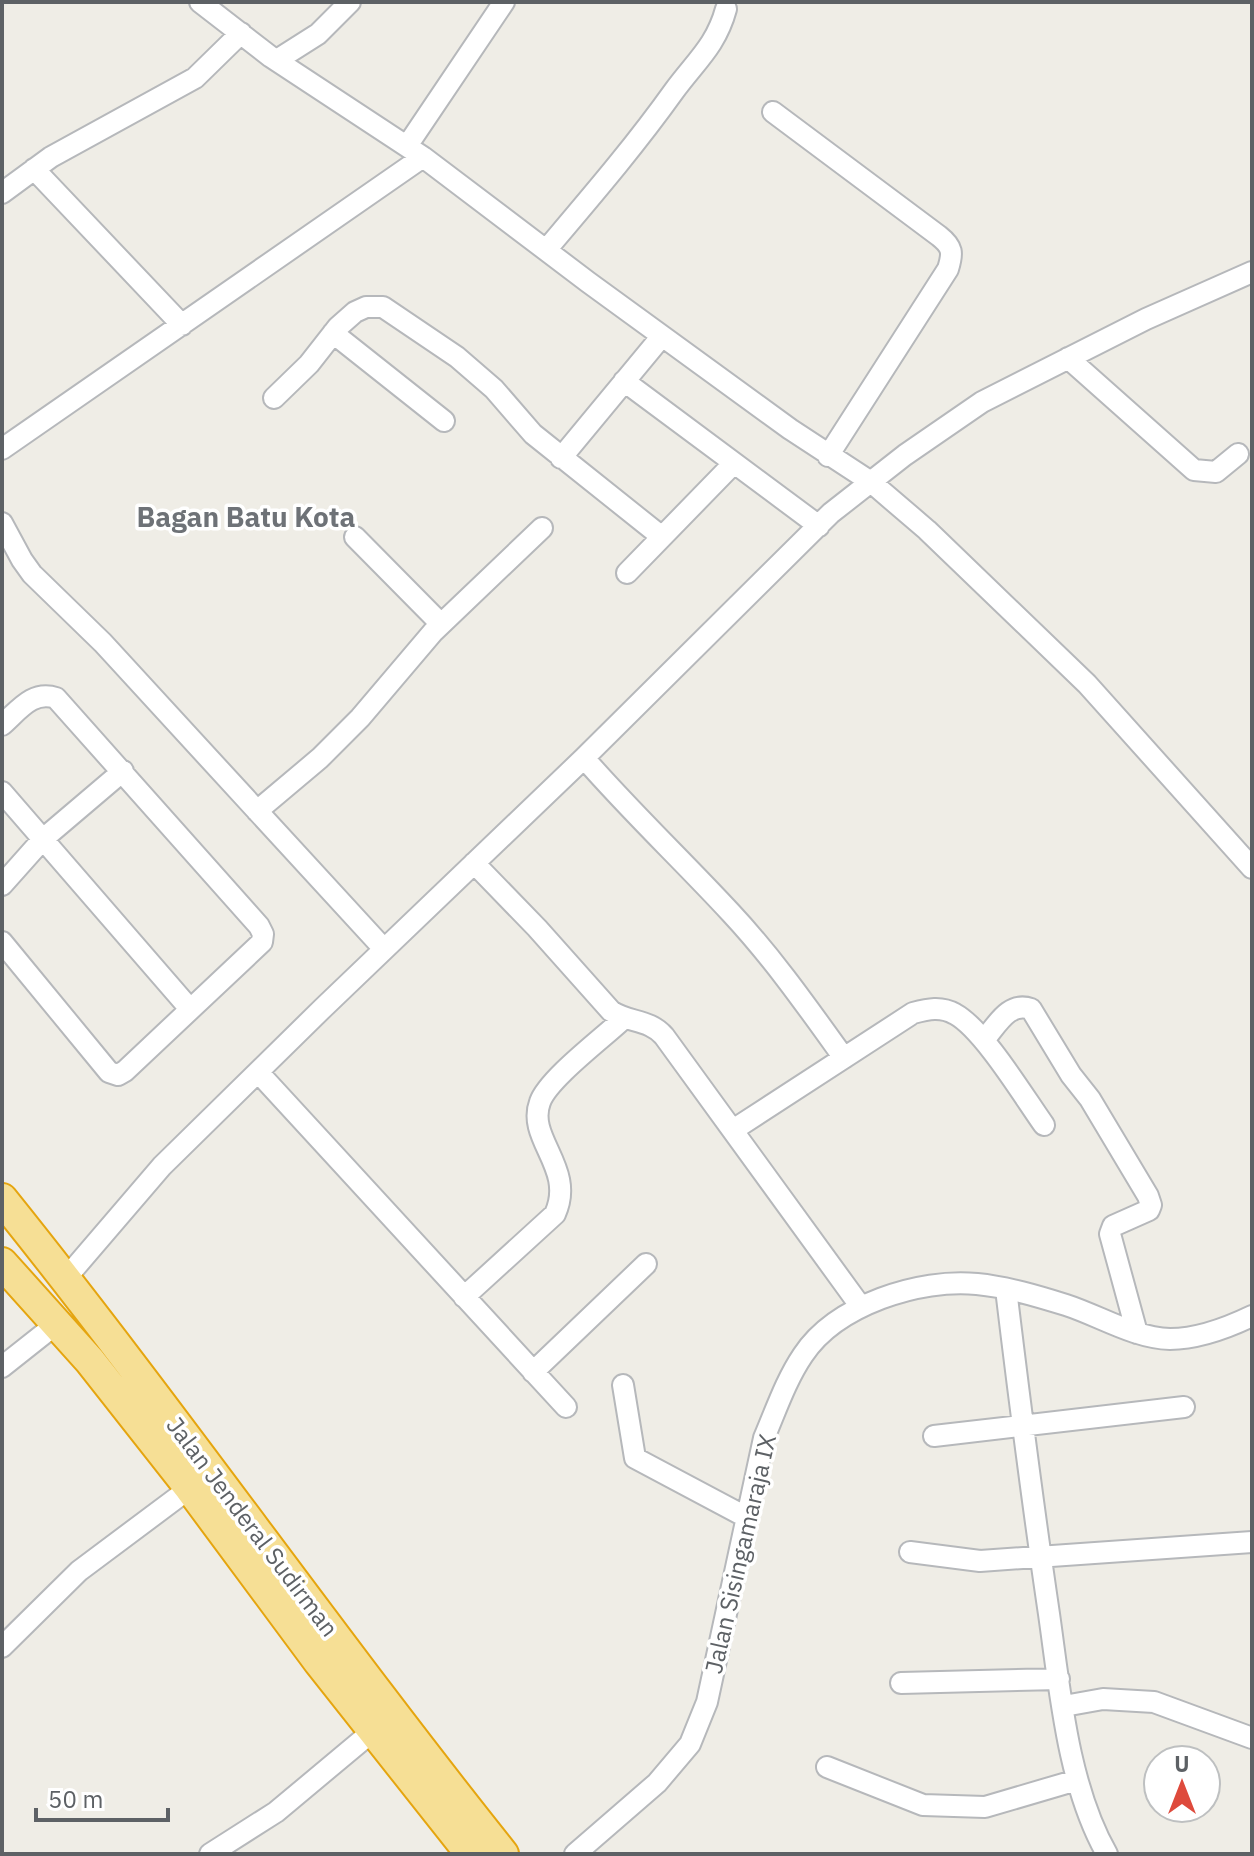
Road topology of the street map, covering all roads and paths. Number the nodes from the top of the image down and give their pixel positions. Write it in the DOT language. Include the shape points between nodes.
graph roads {
  1 [pos="200,2"];
  2 [pos="350,2"];
  3 [pos="504,2"];
  4 [pos="726,9"];
  5 [pos="241,33"];
  6 [pos="277,60"];
  7 [pos="773,112"];
  8 [pos="415,152"];
  9 [pos="34,169"];
  10 [pos="2,193"];
  11 [pos="546,250"];
  12 [pos="1252,272"];
  13 [pos="182,325"];
  14 [pos="333,333"];
  15 [pos="662,336"];
  16 [pos="1068,358"];
  17 [pos="624,381"];
  18 [pos="274,398"];
  19 [pos="444,421"];
  20 [pos="2,449"];
  21 [pos="1238,454"];
  22 [pos="828,456"];
  23 [pos="561,458"];
  24 [pos="734,463"];
  25 [pos="871,482"];
  26 [pos="2,523"];
  27 [pos="819,526"];
  28 [pos="542,528"];
  29 [pos="355,537"];
  30 [pos="662,537"];
  31 [pos="627,573"];
  32 [pos="441,624"];
  33 [pos="2,725"];
  34 [pos="584,758"];
  35 [pos="123,771"];
  36 [pos="2,792"];
  37 [pos="257,811"];
  38 [pos="43,839"];
  39 [pos="474,863"];
  40 [pos="1252,868"];
  41 [pos="2,885"];
  42 [pos="2,942"];
  43 [pos="384,949"];
  44 [pos="190,1009"];
  45 [pos="623,1019"];
  46 [pos="984,1040"];
  47 [pos="844,1058"];
  48 [pos="258,1072"];
  49 [pos="1044,1125"];
  50 [pos="733,1130"];
  51 [pos="2,1199"];
  52 [pos="2,1263"];
  53 [pos="646,1264"];
  54 [pos="66,1278"];
  55 [pos="1006,1289"];
  56 [pos="464,1297"];
  57 [pos="861,1307"];
  58 [pos="1252,1316"];
  59 [pos="55,1325"];
  60 [pos="1137,1333"];
  61 [pos="102,1352"];
  62 [pos="2,1367"];
  63 [pos="533,1372"];
  64 [pos="623,1385"];
  65 [pos="566,1407"];
  66 [pos="1184,1407"];
  67 [pos="1023,1424"];
  68 [pos="934,1436"];
  69 [pos="190,1488"];
  70 [pos="746,1517"];
  71 [pos="1252,1542"];
  72 [pos="910,1552"];
  73 [pos="1041,1555"];
  74 [pos="2,1647"];
  75 [pos="1059,1679"];
  76 [pos="901,1683"];
  77 [pos="1064,1706"];
  78 [pos="373,1731"];
  79 [pos="1252,1738"];
  80 [pos="827,1767"];
  81 [pos="1077,1780"];
  82 [pos="210,1854"];
  83 [pos="471,1854"];
  84 [pos="503,1854"];
  85 [pos="575,1854"];
  86 [pos="1107,1854"];
  1 -- 5 [label="street"];
  2 -- 6 [label="street" via="318,34"];
  3 -- 8 [label="street"];
  4 -- 11 [label="street" via="715,41"];
  5 -- 6 [label="street"];
  5 -- 9 [label="street" via="195,78"];
  6 -- 8 [label="street"];
  7 -- 22 [label="street" via="939,236 953,254"];
  8 -- 11 [label="street"];
  8 -- 13 [label="street"];
  9 -- 10 [label="street"];
  9 -- 13 [label="street"];
  11 -- 15 [label="street"];
  12 -- 16 [label="street"];
  13 -- 20 [label="street"];
  14 -- 18 [label="street"];
  14 -- 19 [label="street"];
  14 -- 23 [label="street" via="355,312 383,307 457,357"];
  15 -- 17 [label="street"];
  15 -- 22 [label="street"];
  16 -- 21 [label="street" via="1194,470 1216,472"];
  16 -- 25 [label="street" via="982,402"];
  17 -- 23 [label="street"];
  17 -- 24 [label="street"];
  22 -- 25 [label="street"];
  23 -- 30 [label="street"];
  24 -- 27 [label="street"];
  24 -- 30 [label="street"];
  25 -- 27 [label="street"];
  25 -- 40 [label="street" via="1087,684"];
  26 -- 37 [label="street" via="32,574"];
  27 -- 34 [label="street"];
  28 -- 32 [label="street"];
  29 -- 32 [label="street"];
  30 -- 31 [label="street"];
  32 -- 37 [label="street" via="360,718"];
  33 -- 35 [label="street" via="46,694 56,698"];
  34 -- 39 [label="street"];
  34 -- 47 [label="street" via="732,914"];
  35 -- 38 [label="street"];
  35 -- 44 [label="street" via="263,934 262,942"];
  36 -- 38 [label="street"];
  37 -- 43 [label="street"];
  38 -- 41 [label="street"];
  38 -- 44 [label="street"];
  39 -- 43 [label="street"];
  39 -- 45 [label="street"];
  42 -- 44 [label="street" via="109,1072 125,1071"];
  43 -- 48 [label="street"];
  45 -- 50 [label="street" via="656,1027"];
  45 -- 56 [label="street" via="548,1088 539,1103 540,1131 562,1184 555,1214"];
  46 -- 47 [label="street" via="956,1014 935,1008 913,1013"];
  46 -- 49 [label="street"];
  46 -- 60 [label="street" via="1013,1007 1031,1009 1148,1196 1149,1210 1113,1226 1110,1234"];
  47 -- 50 [label="street"];
  48 -- 54 [label="street" via="162,1166"];
  48 -- 56 [label="street"];
  50 -- 57 [label="street"];
  51 -- 54 [label="highway, Jalan Jenderal Sudirman"];
  52 -- 59 [label="highway, Jalan Jenderal Sudirman"];
  53 -- 63 [label="street"];
  54 -- 61 [label="highway, Jalan Jenderal Sudirman"];
  55 -- 57 [label="street, Jalan Sisingamaraja IX" via="944,1284 903,1291"];
  55 -- 60 [label="street, Jalan Sisingamaraja IX"];
  55 -- 67 [label="street"];
  56 -- 63 [label="street"];
  57 -- 70 [label="street, Jalan Sisingamaraja IX" via="828,1327 804,1353 764,1438"];
  58 -- 60 [label="street, Jalan Sisingamaraja IX" via="1188,1338"];
  59 -- 61 [label="highway, Jalan Jenderal Sudirman"];
  59 -- 62 [label="street"];
  61 -- 69 [label="highway, Jalan Jenderal Sudirman"];
  61 -- 84 [label="highway, Jalan Jenderal Sudirman"];
  63 -- 65 [label="street"];
  64 -- 70 [label="street" via="635,1458"];
  66 -- 67 [label="street"];
  67 -- 68 [label="street"];
  67 -- 73 [label="street"];
  69 -- 74 [label="street" via="79,1571"];
  69 -- 78 [label="highway, Jalan Jenderal Sudirman"];
  70 -- 85 [label="street, Jalan Sisingamaraja IX" via="707,1702 690,1744 657,1783"];
  71 -- 73 [label="street"];
  72 -- 73 [label="street" via="980,1561"];
  73 -- 75 [label="street"];
  75 -- 76 [label="street"];
  75 -- 77 [label="street"];
  77 -- 79 [label="street" via="1103,1699 1154,1702"];
  77 -- 81 [label="street"];
  78 -- 82 [label="street" via="276,1812"];
  78 -- 83 [label="highway, Jalan Jenderal Sudirman"];
  80 -- 81 [label="street" via="923,1805 985,1807"];
  81 -- 86 [label="street"];
}
